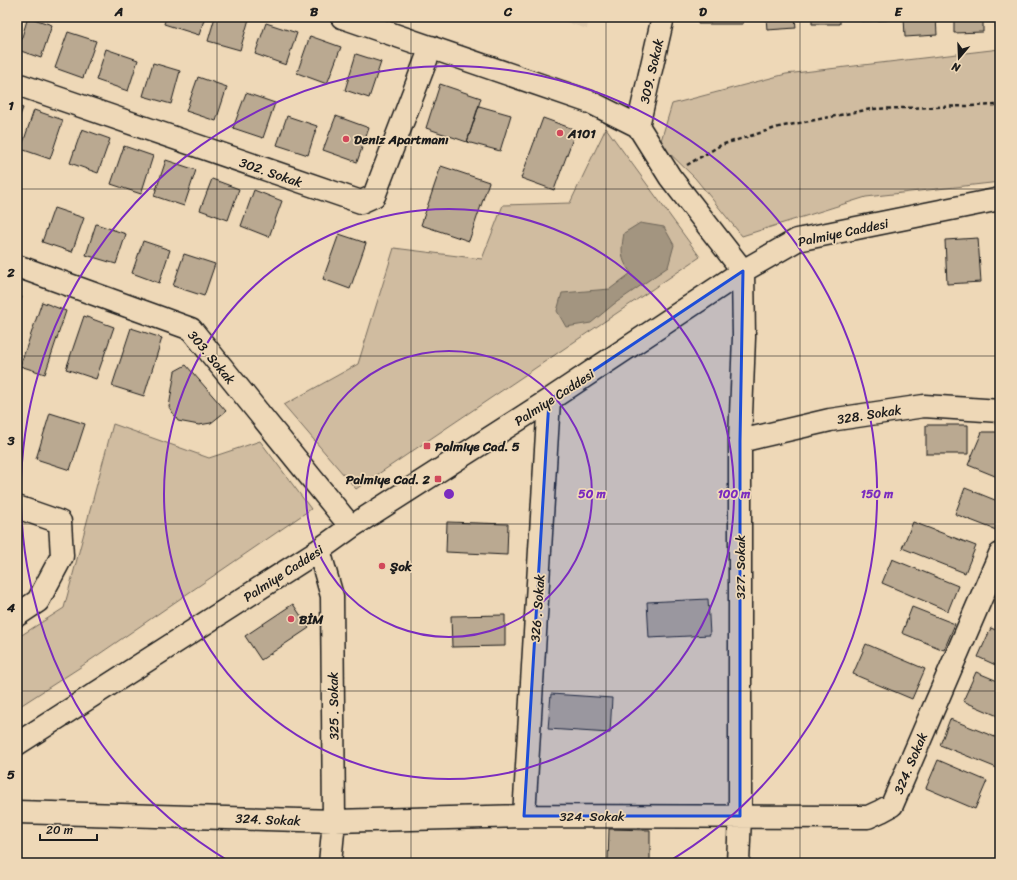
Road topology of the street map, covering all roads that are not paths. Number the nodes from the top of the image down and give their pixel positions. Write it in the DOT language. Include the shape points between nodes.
graph roads {
  1 [pos="342,17"];
  2 [pos="663,17"];
  3 [pos="431,47"];
  4 [pos="17,84"];
  5 [pos="638,126"];
  6 [pos="1000,199"];
  7 [pos="17,266"];
  8 [pos="743,271"];
  9 [pos="549,400"];
  10 [pos="1000,412"];
  11 [pos="740,441"];
  12 [pos="17,507"];
  13 [pos="351,527"];
  14 [pos="319,550"];
  15 [pos="1000,554"];
  16 [pos="17,615"];
  17 [pos="17,744"];
  18 [pos="17,812"];
  19 [pos="524,816"];
  20 [pos="740,816"];
  21 [pos="334,821"];
  22 [pos="330,863"];
  23 [pos="738,863"];
  1 -- 3 [label="street"];
  2 -- 5 [label="street, 309. Sokak"];
  3 -- 4 [label="street, 302. Sokak" via="374,196 362,202"];
  3 -- 5 [label="street" via="590,102"];
  5 -- 8 [label="street" via="670,176"];
  6 -- 8 [label="street, Palmiye Caddesi" via="797,240"];
  7 -- 13 [label="street, 303. Sokak" via="191,329"];
  8 -- 9 [label="street, Palmiye Caddesi"];
  8 -- 11 [label="street, 327. Sokak" via="744,337"];
  9 -- 13 [label="street, Palmiye Caddesi"];
  9 -- 19 [label="street, 326 . Sokak"];
  10 -- 11 [label="street, 328. Sokak" via="924,406 830,420"];
  11 -- 20 [label="street, 327. Sokak"];
  12 -- 16 [label="street" via="60,522 62,556 38,601"];
  13 -- 14 [label="street, Palmiye Caddesi"];
  14 -- 17 [label="street, Palmiye Caddesi"];
  14 -- 21 [label="street, 325 . Sokak" via="332,596"];
  15 -- 20 [label="street, 324. Sokak" via="892,804 868,817"];
  18 -- 21 [label="street, 324. Sokak"];
  19 -- 20 [label="street, 324. Sokak"];
  19 -- 21 [label="street, 324. Sokak"];
  20 -- 23 [label="street, 327. Sokak"];
  21 -- 22 [label="street, 325 . Sokak"];
}
